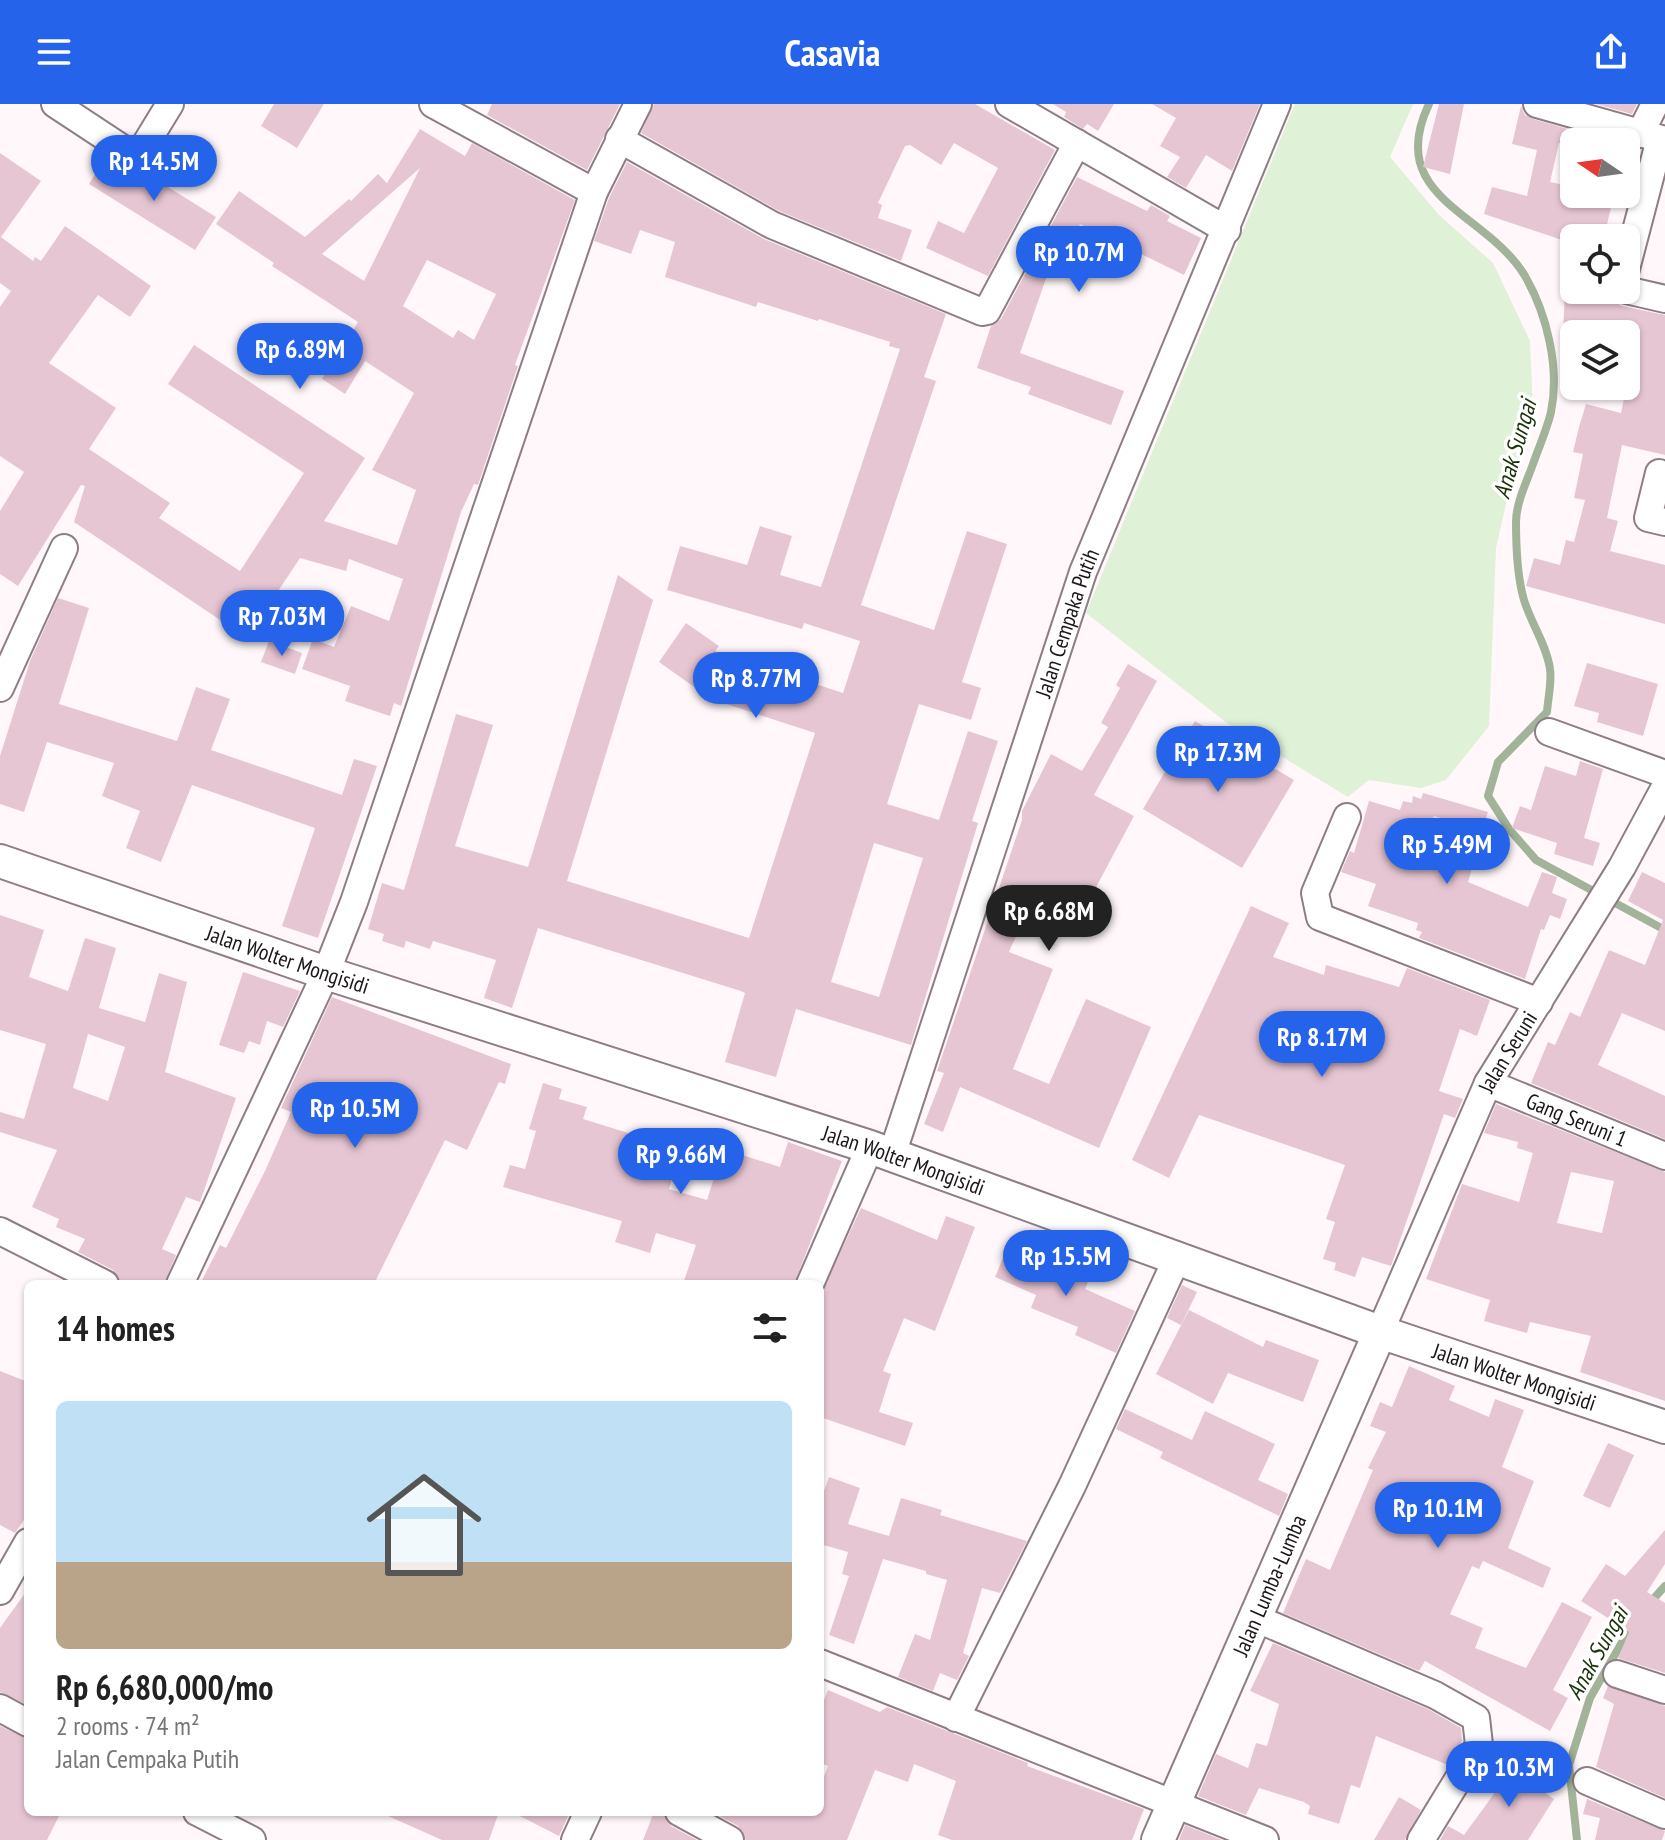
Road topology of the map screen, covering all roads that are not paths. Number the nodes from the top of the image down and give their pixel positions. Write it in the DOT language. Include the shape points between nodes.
graph roads {
  1 [pos="55,104"];
  2 [pos="170,104"];
  3 [pos="433,104"];
  4 [pos="638,104"];
  5 [pos="1009,104"];
  6 [pos="1277,104"];
  7 [pos="1537,104"];
  8 [pos="1655,104"];
  9 [pos="1655,137"];
  10 [pos="619,139"];
  11 [pos="1077,143"];
  12 [pos="594,192"];
  13 [pos="1636,224"];
  14 [pos="1227,230"];
  15 [pos="1640,293"];
  16 [pos="1665,299"];
  17 [pos="1659,473"];
  18 [pos="1665,522"];
  19 [pos="64,548"];
  20 [pos="0,688"];
  21 [pos="1549,732"];
  22 [pos="1665,774"];
  23 [pos="1665,787"];
  24 [pos="1347,817"];
  25 [pos="0,861"];
  26 [pos="326,973"];
  27 [pos="1539,1002"];
  28 [pos="1488,1083"];
  29 [pos="881,1151"];
  30 [pos="1665,1156"];
  31 [pos="0,1231"];
  32 [pos="1178,1256"];
  33 [pos="97,1280"];
  34 [pos="182,1280"];
  35 [pos="812,1280"];
  36 [pos="1380,1332"];
  37 [pos="1665,1427"];
  38 [pos="24,1549"];
  39 [pos="0,1591"];
  40 [pos="1255,1618"];
  41 [pos="824,1665"];
  42 [pos="1617,1674"];
  43 [pos="1665,1690"];
  44 [pos="0,1708"];
  45 [pos="956,1718"];
  46 [pos="24,1721"];
  47 [pos="1587,1781"];
  48 [pos="1174,1806"];
  49 [pos="1665,1815"];
  50 [pos="203,1816"];
  51 [pos="586,1816"];
  52 [pos="686,1816"];
  53 [pos="237,1837"];
  54 [pos="575,1840"];
  55 [pos="730,1840"];
  56 [pos="1158,1840"];
  57 [pos="1265,1840"];
  58 [pos="1421,1840"];
  1 -- 2 [label="street" via="137,158"];
  3 -- 12 [label="street"];
  4 -- 10 [label="street"];
  5 -- 11 [label="street"];
  6 -- 14 [label="street, Jalan Cempaka Putih"];
  7 -- 9 [label="street"];
  8 -- 9 [label="street"];
  9 -- 13 [label="street"];
  10 -- 11 [label="street" via="772,225 982,312"];
  10 -- 12 [label="street"];
  11 -- 14 [label="street"];
  12 -- 26 [label="street"];
  14 -- 29 [label="street, Jalan Cempaka Putih" via="1083,572"];
  15 -- 16 [label="street"];
  17 -- 18 [label="street" via="1648,518"];
  19 -- 20 [label="street"];
  21 -- 22 [label="street"];
  23 -- 27 [label="street, Jalan Seruni"];
  24 -- 27 [label="street" via="1315,893 1320,917"];
  25 -- 26 [label="street, Jalan Wolter Mongisidi"];
  26 -- 29 [label="street, Jalan Wolter Mongisidi"];
  26 -- 34 [label="street"];
  27 -- 28 [label="street, Jalan Seruni"];
  28 -- 30 [label="street, Gang Seruni 1"];
  28 -- 36 [label="street, Jalan Seruni"];
  29 -- 32 [label="street, Jalan Wolter Mongisidi"];
  29 -- 35 [label="street, Jalan Cempaka Putih"];
  31 -- 33 [label="street"];
  32 -- 36 [label="street, Jalan Wolter Mongisidi"];
  32 -- 45 [label="street" via="1072,1486"];
  36 -- 37 [label="street, Jalan Wolter Mongisidi"];
  36 -- 40 [label="street, Jalan Lumba-Lumba"];
  38 -- 39 [label="street"];
  40 -- 48 [label="street, Jalan Lumba-Lumba"];
  40 -- 58 [label="street" via="1435,1695 1476,1718 1479,1745"];
  41 -- 45 [label="street"];
  42 -- 43 [label="street"];
  44 -- 46 [label="street"];
  45 -- 48 [label="street"];
  47 -- 49 [label="street"];
  48 -- 56 [label="street, Jalan Lumba-Lumba"];
  48 -- 57 [label="street"];
  50 -- 53 [label="street"];
  51 -- 54 [label="street"];
  52 -- 55 [label="street"];
}
